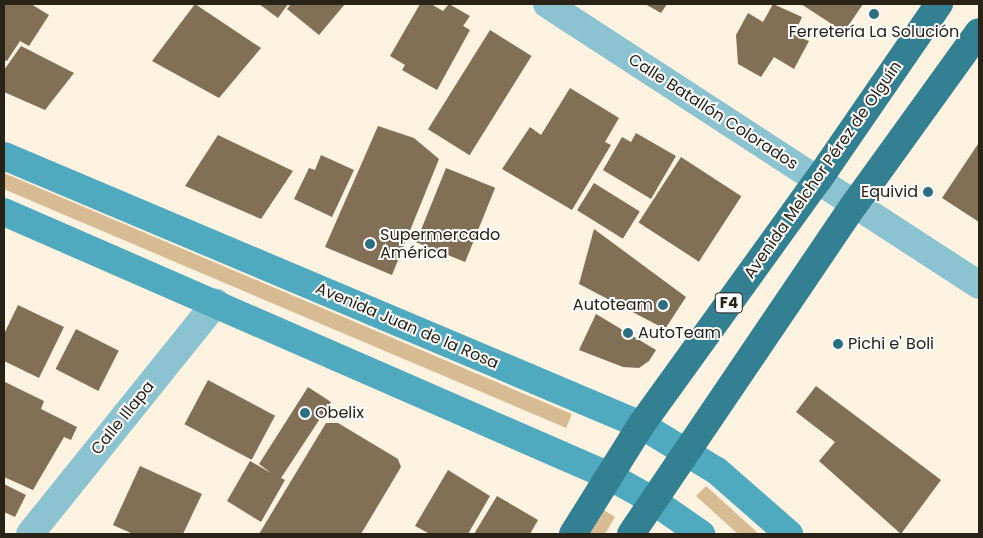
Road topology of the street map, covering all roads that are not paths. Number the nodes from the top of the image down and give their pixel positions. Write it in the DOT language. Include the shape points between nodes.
graph roads {
  1 [pos="547,4"];
  2 [pos="939,4"];
  3 [pos="979,32"];
  4 [pos="4,156"];
  5 [pos="818,180"];
  6 [pos="854,205"];
  7 [pos="4,212"];
  8 [pos="979,285"];
  9 [pos="216,302"];
  10 [pos="641,425"];
  11 [pos="685,450"];
  12 [pos="609,476"];
  13 [pos="652,500"];
  14 [pos="30,534"];
  15 [pos="573,534"];
  16 [pos="631,534"];
  17 [pos="702,534"];
  18 [pos="789,534"];
  1 -- 5 [label="street, Calle Batallón Colorados"];
  2 -- 5 [label="highway, Avenida Melchor Pérez de Olguín / F4"];
  3 -- 6 [label="highway"];
  4 -- 10 [label="main road, Avenida Juan de la Rosa"];
  5 -- 6 [label="street, Calle Batallón Colorados"];
  5 -- 10 [label="highway, Avenida Melchor Pérez de Olguín / F4"];
  6 -- 8 [label="street, Calle Batallón Colorados"];
  6 -- 11 [label="highway"];
  7 -- 9 [label="main road"];
  9 -- 12 [label="main road"];
  9 -- 14 [label="street, Calle Illapa"];
  10 -- 11 [label="main road, Avenida Juan de la Rosa"];
  10 -- 12 [label="highway, Avenida Melchor Pérez de Olguín / F4"];
  11 -- 13 [label="highway"];
  11 -- 18 [label="main road, Avenida Juan de la Rosa" via="717,471"];
  12 -- 13 [label="main road"];
  12 -- 15 [label="highway, Avenida Melchor Pérez de Olguín / F4"];
  13 -- 16 [label="highway"];
  13 -- 17 [label="main road"];
}
